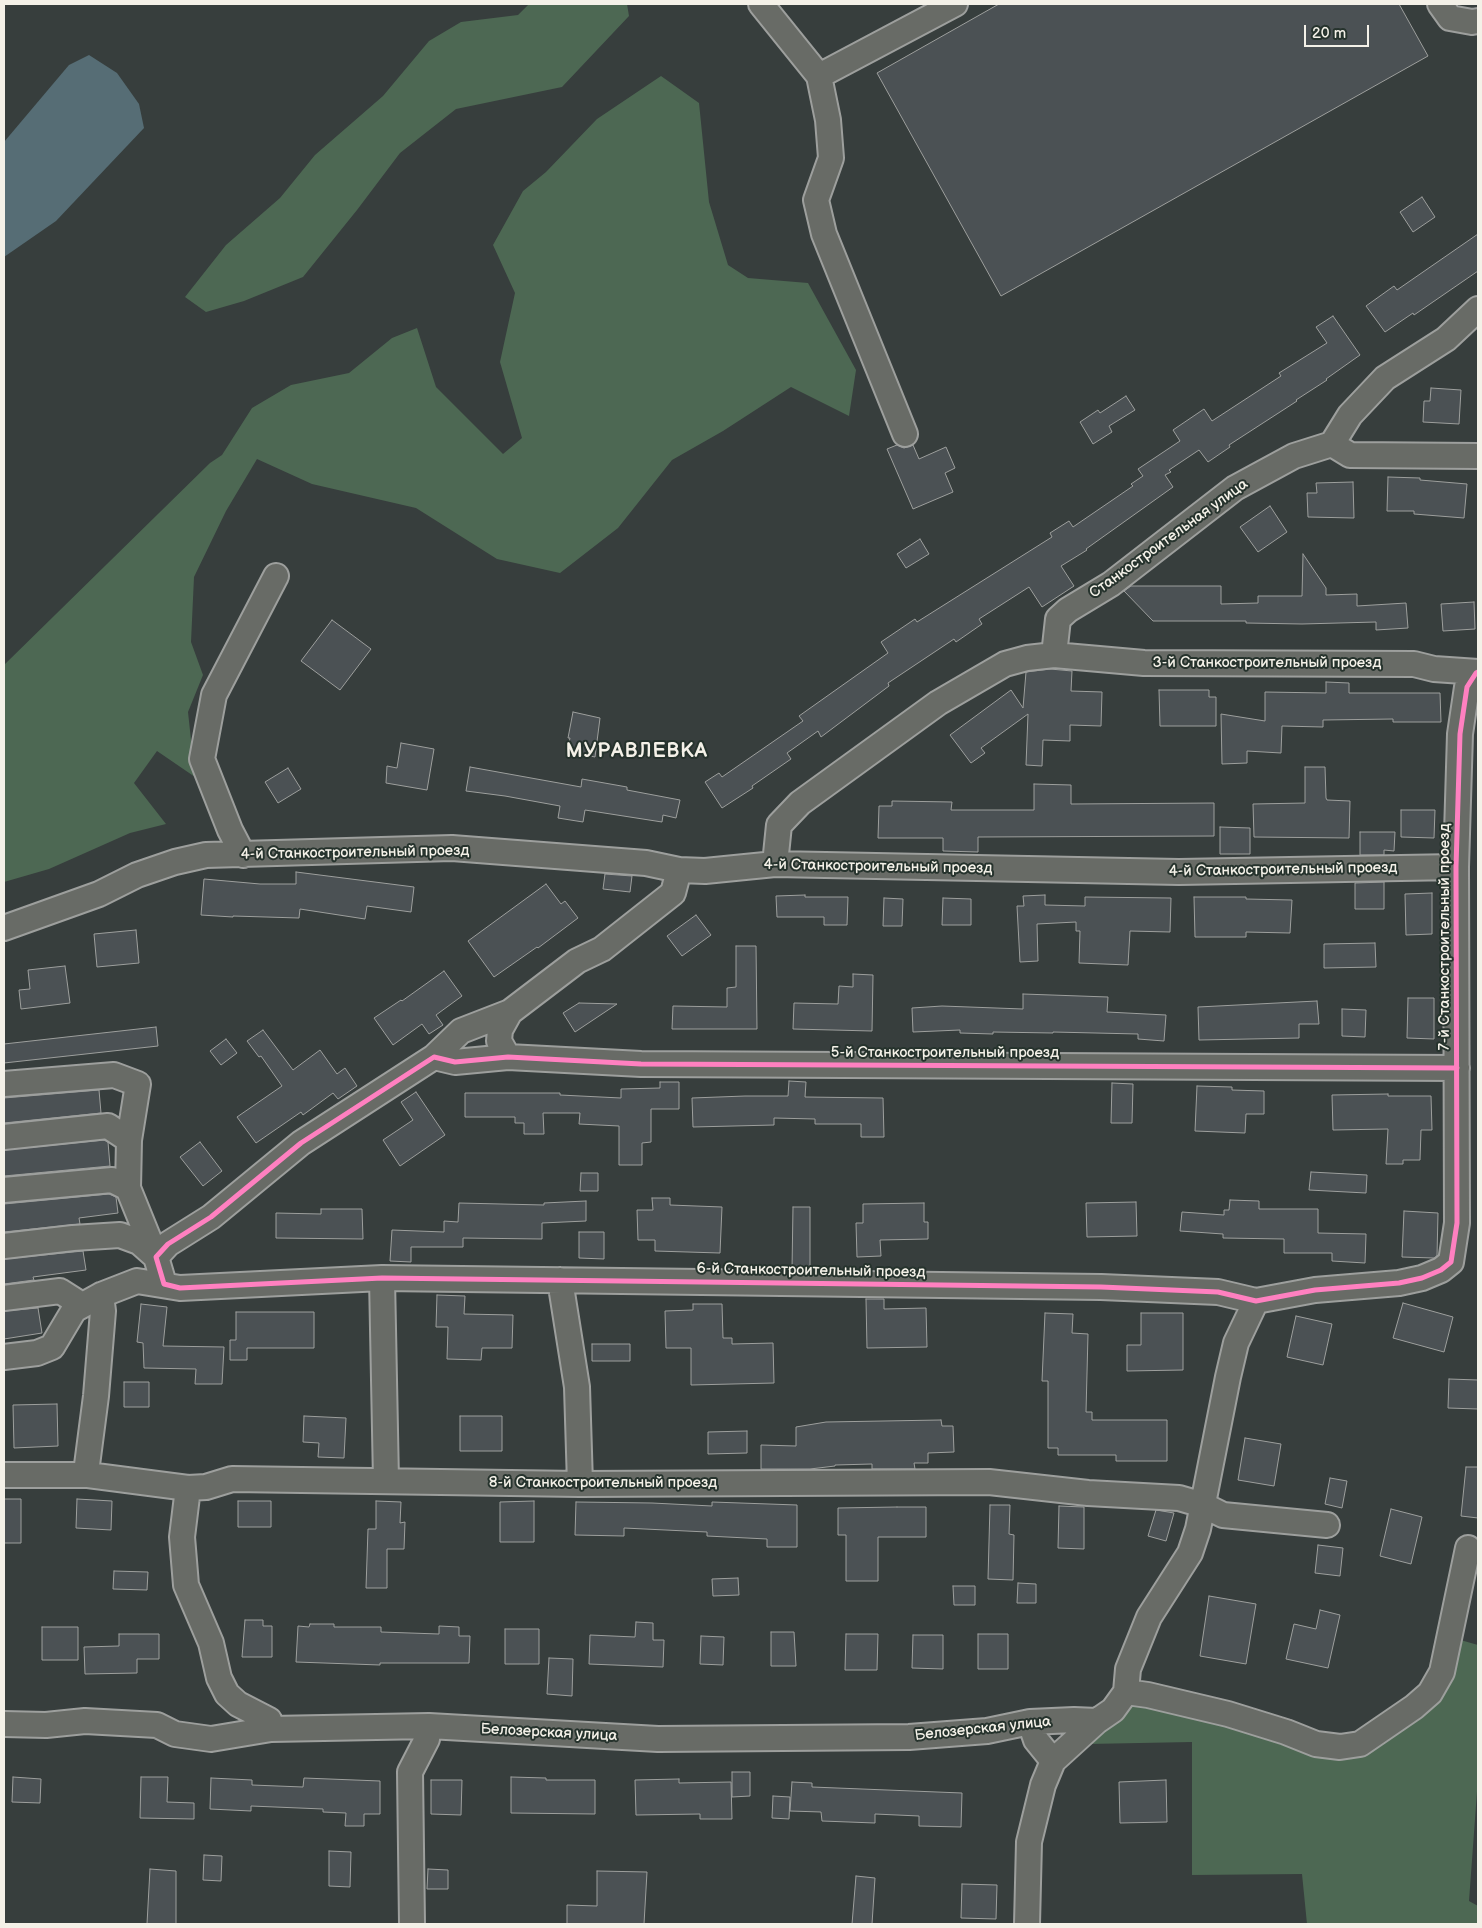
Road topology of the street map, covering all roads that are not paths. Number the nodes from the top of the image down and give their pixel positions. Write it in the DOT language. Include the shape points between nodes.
graph roads {
  1 [pos="761,4"];
  2 [pos="955,4"];
  3 [pos="1440,4"];
  4 [pos="1478,21"];
  5 [pos="819,76"];
  6 [pos="1478,309"];
  7 [pos="905,434"];
  8 [pos="1332,444"];
  9 [pos="1478,456"];
  10 [pos="276,576"];
  11 [pos="1054,655"];
  12 [pos="1477,673"];
  13 [pos="243,855"];
  14 [pos="775,864"];
  15 [pos="1456,867"];
  16 [pos="679,870"];
  17 [pos="4,928"];
  18 [pos="510,1012"];
  19 [pos="434,1057"];
  20 [pos="508,1057"];
  21 [pos="1457,1068"];
  22 [pos="4,1084"];
  23 [pos="4,1137"];
  24 [pos="129,1140"];
  25 [pos="128,1188"];
  26 [pos="4,1190"];
  27 [pos="4,1246"];
  28 [pos="156,1257"];
  29 [pos="1451,1262"];
  30 [pos="382,1278"];
  31 [pos="560,1280"];
  32 [pos="164,1284"];
  33 [pos="4,1298"];
  34 [pos="91,1300"];
  35 [pos="1256,1301"];
  36 [pos="4,1357"];
  37 [pos="4,1475"];
  38 [pos="88,1475"];
  39 [pos="386,1481"];
  40 [pos="580,1484"];
  41 [pos="188,1488"];
  42 [pos="1204,1505"];
  43 [pos="1327,1525"];
  44 [pos="1468,1548"];
  45 [pos="1126,1692"];
  46 [pos="1030,1722"];
  47 [pos="1097,1722"];
  48 [pos="4,1724"];
  49 [pos="429,1726"];
  50 [pos="271,1730"];
  51 [pos="1053,1761"];
  52 [pos="412,1924"];
  53 [pos="1027,1924"];
  1 -- 5 [label="street"];
  2 -- 5 [label="street"];
  3 -- 4 [label="street" via="1450,18"];
  5 -- 7 [label="street" via="828,120 831,158 816,200 824,234"];
  6 -- 8 [label="street" via="1446,339 1385,378 1350,415"];
  8 -- 9 [label="street" via="1350,455"];
  8 -- 11 [label="street, Станкостроительная улица" via="1294,456 1235,488 1111,584 1068,610 1058,619"];
  10 -- 13 [label="street" via="214,695 202,759"];
  11 -- 12 [label="street, 3-й Станкостроительный проезд" via="1144,663 1414,664"];
  11 -- 14 [label="street" via="1005,664 938,703 800,802 779,825"];
  12 -- 15 [label="street, 7-й Станкостроительный проезд" via="1467,687 1460,734"];
  13 -- 16 [label="street, 4-й Станкостроительный проезд" via="452,848 646,863"];
  13 -- 17 [label="street, 4-й Станкостроительный проезд" via="206,855 175,862"];
  14 -- 15 [label="street, 4-й Станкостроительный проезд" via="1179,872"];
  14 -- 16 [label="street, 4-й Станкостроительный проезд" via="704,871"];
  15 -- 21 [label="street, 7-й Станкостроительный проезд"];
  16 -- 18 [label="street" via="673,893 602,950 577,961"];
  18 -- 19 [label="street" via="461,1030"];
  18 -- 20 [label="street" via="500,1030 499,1041"];
  19 -- 20 [label="street, 5-й Станкостроительный проезд" via="454,1062"];
  19 -- 28 [label="street" via="301,1143 211,1217 168,1244"];
  20 -- 21 [label="street, 5-й Станкостроительный проезд" via="651,1064"];
  21 -- 29 [label="street, 7-й Станкостроительный проезд" via="1458,1223"];
  22 -- 24 [label="street" via="114,1075 138,1084"];
  23 -- 24 [label="street" via="108,1126"];
  24 -- 25 [label="street"];
  25 -- 26 [label="street" via="112,1180"];
  25 -- 28 [label="street"];
  27 -- 28 [label="street" via="120,1235 139,1242"];
  28 -- 32 [label="street"];
  29 -- 35 [label="street, 6-й Станкостроительный проезд" via="1422,1278 1399,1283 1315,1290"];
  30 -- 31 [label="street, 6-й Станкостроительный проезд"];
  30 -- 32 [label="street, 6-й Станкостроительный проезд" via="180,1288"];
  30 -- 39 [label="street"];
  31 -- 35 [label="street, 6-й Станкостроительный проезд" via="1101,1287 1218,1292"];
  31 -- 40 [label="street" via="577,1386"];
  32 -- 34 [label="street, 6-й Станкостроительный проезд" via="137,1281"];
  33 -- 34 [label="street" via="60,1291"];
  34 -- 36 [label="street" via="74,1310 52,1346 37,1353"];
  34 -- 38 [label="street" via="103,1311"];
  35 -- 42 [label="street" via="1236,1343"];
  37 -- 38 [label="street, 8-й Станкостроительный проезд"];
  38 -- 41 [label="street, 8-й Станкостроительный проезд"];
  39 -- 40 [label="street, 8-й Станкостроительный проезд"];
  39 -- 41 [label="street, 8-й Станкостроительный проезд" via="232,1479 206,1487"];
  40 -- 42 [label="street, 8-й Станкостроительный проезд" via="989,1482 1088,1493 1179,1498"];
  41 -- 50 [label="street" via="182,1537 186,1585 211,1642 219,1678 227,1694 238,1704 269,1720"];
  42 -- 43 [label="street, 8-й Станкостроительный проезд" via="1223,1515"];
  42 -- 45 [label="street" via="1190,1553 1149,1617 1128,1669"];
  44 -- 45 [label="street" via="1442,1672 1430,1693 1414,1708 1360,1744 1340,1747 1316,1744 1228,1714"];
  45 -- 47 [label="street" via="1113,1710"];
  46 -- 47 [label="street, Белозерская улица"];
  46 -- 49 [label="street, Белозерская улица" via="987,1731 909,1738 658,1739"];
  46 -- 51 [label="street" via="1036,1740"];
  47 -- 51 [label="street"];
  48 -- 50 [label="street, Белозерская улица" via="46,1725 86,1721 157,1725 175,1734 210,1739"];
  49 -- 50 [label="street, Белозерская улица"];
  49 -- 52 [label="street" via="427,1739 410,1772"];
  51 -- 53 [label="street" via="1043,1785 1029,1842"];
}
